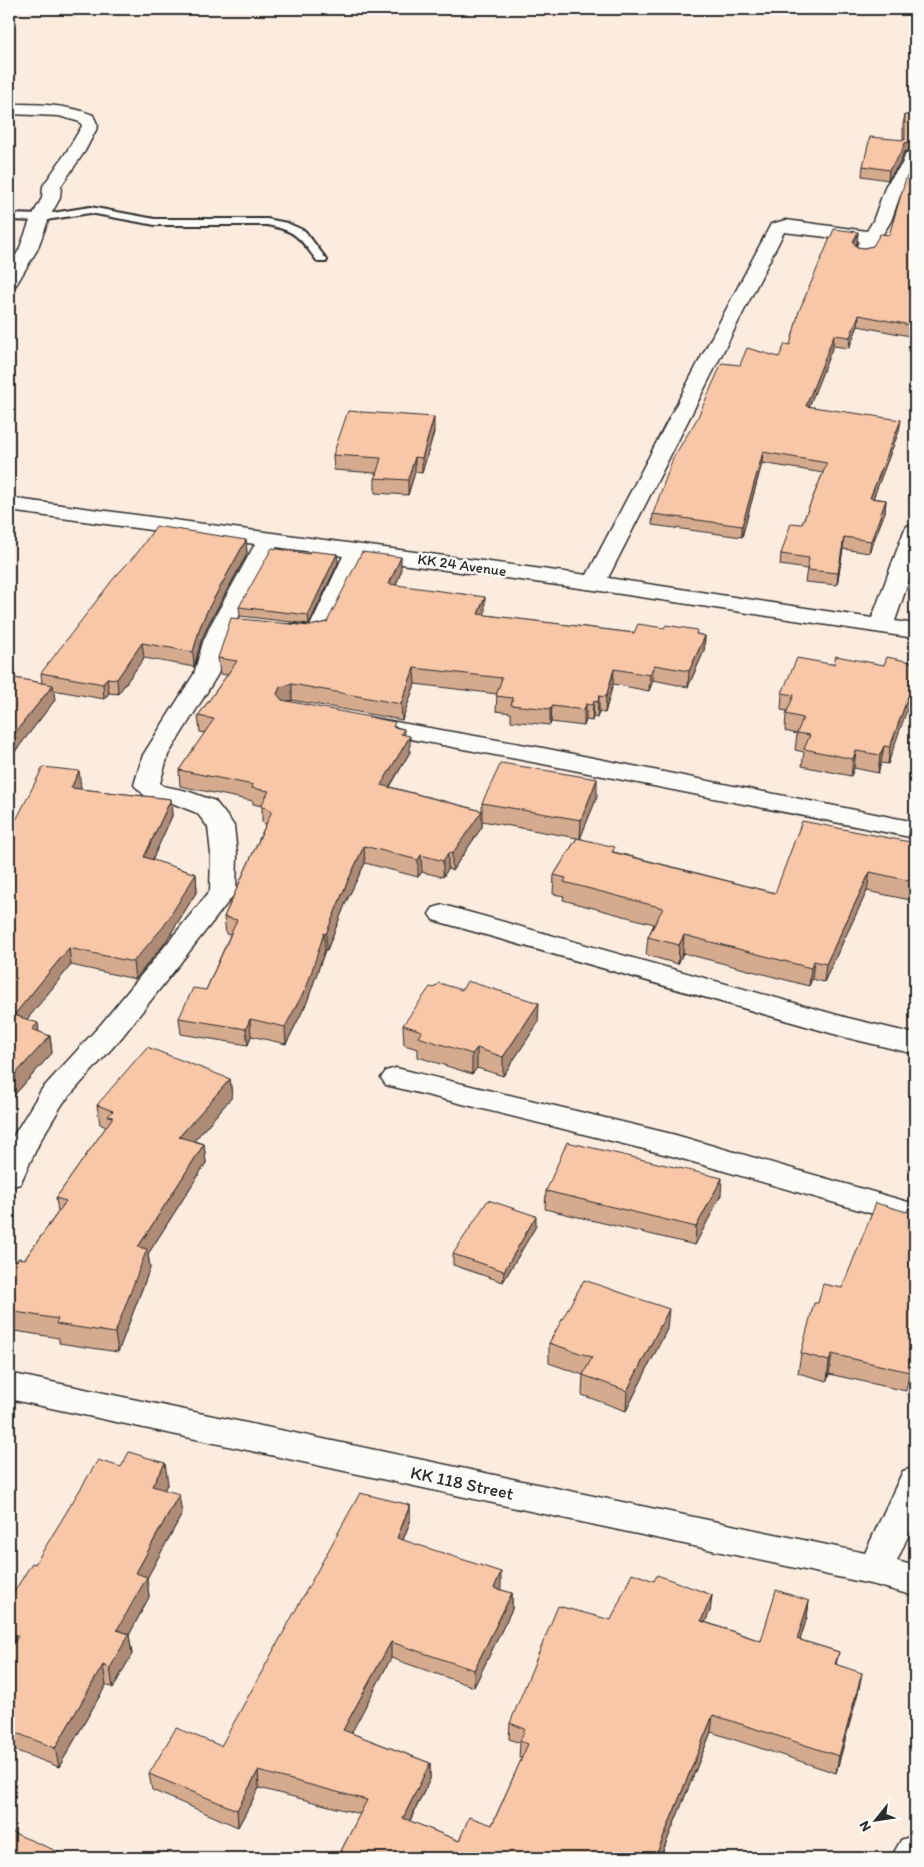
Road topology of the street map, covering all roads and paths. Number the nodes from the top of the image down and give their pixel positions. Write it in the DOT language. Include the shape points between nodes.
graph roads {
  1 [pos="9,109"];
  2 [pos="915,156"];
  3 [pos="9,217"];
  4 [pos="40,218"];
  5 [pos="322,260"];
  6 [pos="9,280"];
  7 [pos="10,506"];
  8 [pos="915,531"];
  9 [pos="269,539"];
  10 [pos="356,551"];
  11 [pos="594,583"];
  12 [pos="881,626"];
  13 [pos="272,629"];
  14 [pos="915,631"];
  15 [pos="346,720"];
  16 [pos="915,830"];
  17 [pos="442,914"];
  18 [pos="915,1044"];
  19 [pos="396,1078"];
  20 [pos="9,1176"];
  21 [pos="915,1215"];
  22 [pos="9,1386"];
  23 [pos="915,1481"];
  24 [pos="875,1570"];
  25 [pos="915,1581"];
  26 [pos="915,1853"];
  27 [pos="911,1858"];
  1 -- 4 [label="street" via="76,113 87,119 90,126 52,186 51,198"];
  2 -- 11 [label="street" via="901,180 894,185 882,221 867,245 786,226 777,228"];
  3 -- 4 [label="lane"];
  4 -- 5 [label="lane" via="90,210 155,222 267,222 301,233"];
  4 -- 6 [label="street" via="28,250"];
  7 -- 9 [label="street, KK 24 Avenue"];
  8 -- 12 [label="street"];
  9 -- 10 [label="street, KK 24 Avenue"];
  9 -- 20 [label="street" via="235,596 234,625 216,640 207,673 165,737 148,772 147,785 155,792 178,796 206,807 221,826 223,892 112,1030 52,1096"];
  10 -- 11 [label="street, KK 24 Avenue"];
  10 -- 13 [label="street" via="319,631"];
  11 -- 12 [label="street, KK 24 Avenue"];
  12 -- 14 [label="street, KK 24 Avenue"];
  15 -- 16 [label="street"];
  17 -- 18 [label="street"];
  19 -- 21 [label="street" via="672,1146"];
  22 -- 24 [label="street, KK 118 Street"];
  23 -- 24 [label="street"];
  24 -- 25 [label="street, KK 118 Street"];
  26 -- 27 [label="street"];
}
